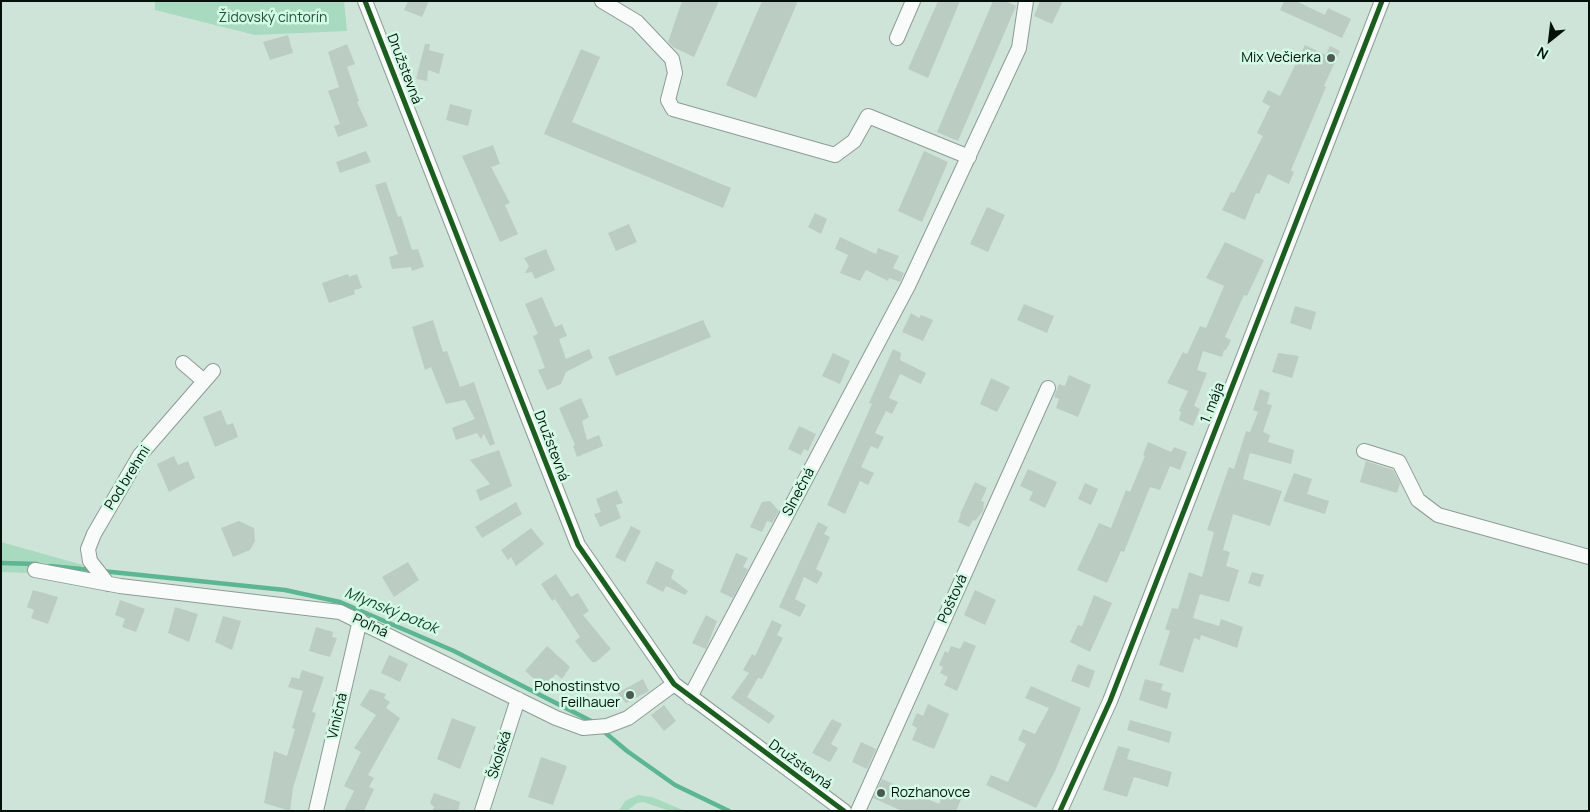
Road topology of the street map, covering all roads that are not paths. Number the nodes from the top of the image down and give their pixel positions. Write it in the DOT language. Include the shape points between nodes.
graph roads {
  1 [pos="365,1"];
  2 [pos="602,1"];
  3 [pos="913,1"];
  4 [pos="1026,1"];
  5 [pos="1382,1"];
  6 [pos="896,38"];
  7 [pos="969,157"];
  8 [pos="183,363"];
  9 [pos="1048,388"];
  10 [pos="1364,451"];
  11 [pos="1589,558"];
  12 [pos="35,570"];
  13 [pos="105,581"];
  14 [pos="360,620"];
  15 [pos="674,684"];
  16 [pos="690,697"];
  17 [pos="518,699"];
  18 [pos="316,811"];
  19 [pos="482,811"];
  20 [pos="844,811"];
  21 [pos="858,811"];
  22 [pos="1060,811"];
  1 -- 15 [label="street, Družstevná" via="578,544"];
  2 -- 7 [label="street" via="637,22 672,59 675,73 668,100 674,109 835,155 854,141 868,116"];
  3 -- 6 [label="street"];
  4 -- 7 [label="street, Slnečná" via="1019,48"];
  5 -- 22 [label="street, 1. mája" via="1110,702"];
  7 -- 16 [label="street, Slnečná" via="908,286"];
  8 -- 13 [label="street, Pod brehmi" via="208,376 140,455 94,534 88,549 90,561"];
  9 -- 21 [label="street, Poštová"];
  10 -- 11 [label="street" via="1399,462 1418,500 1438,515"];
  12 -- 13 [label="street, Poľná"];
  13 -- 14 [label="street, Poľná" via="340,609"];
  14 -- 17 [label="street, Poľná"];
  14 -- 18 [label="street, Viničná"];
  15 -- 16 [label="street, Družstevná"];
  15 -- 17 [label="street, Poľná" via="628,718 608,726 588,728 556,718"];
  16 -- 20 [label="street, Družstevná"];
  17 -- 19 [label="street, Školská"];
}
